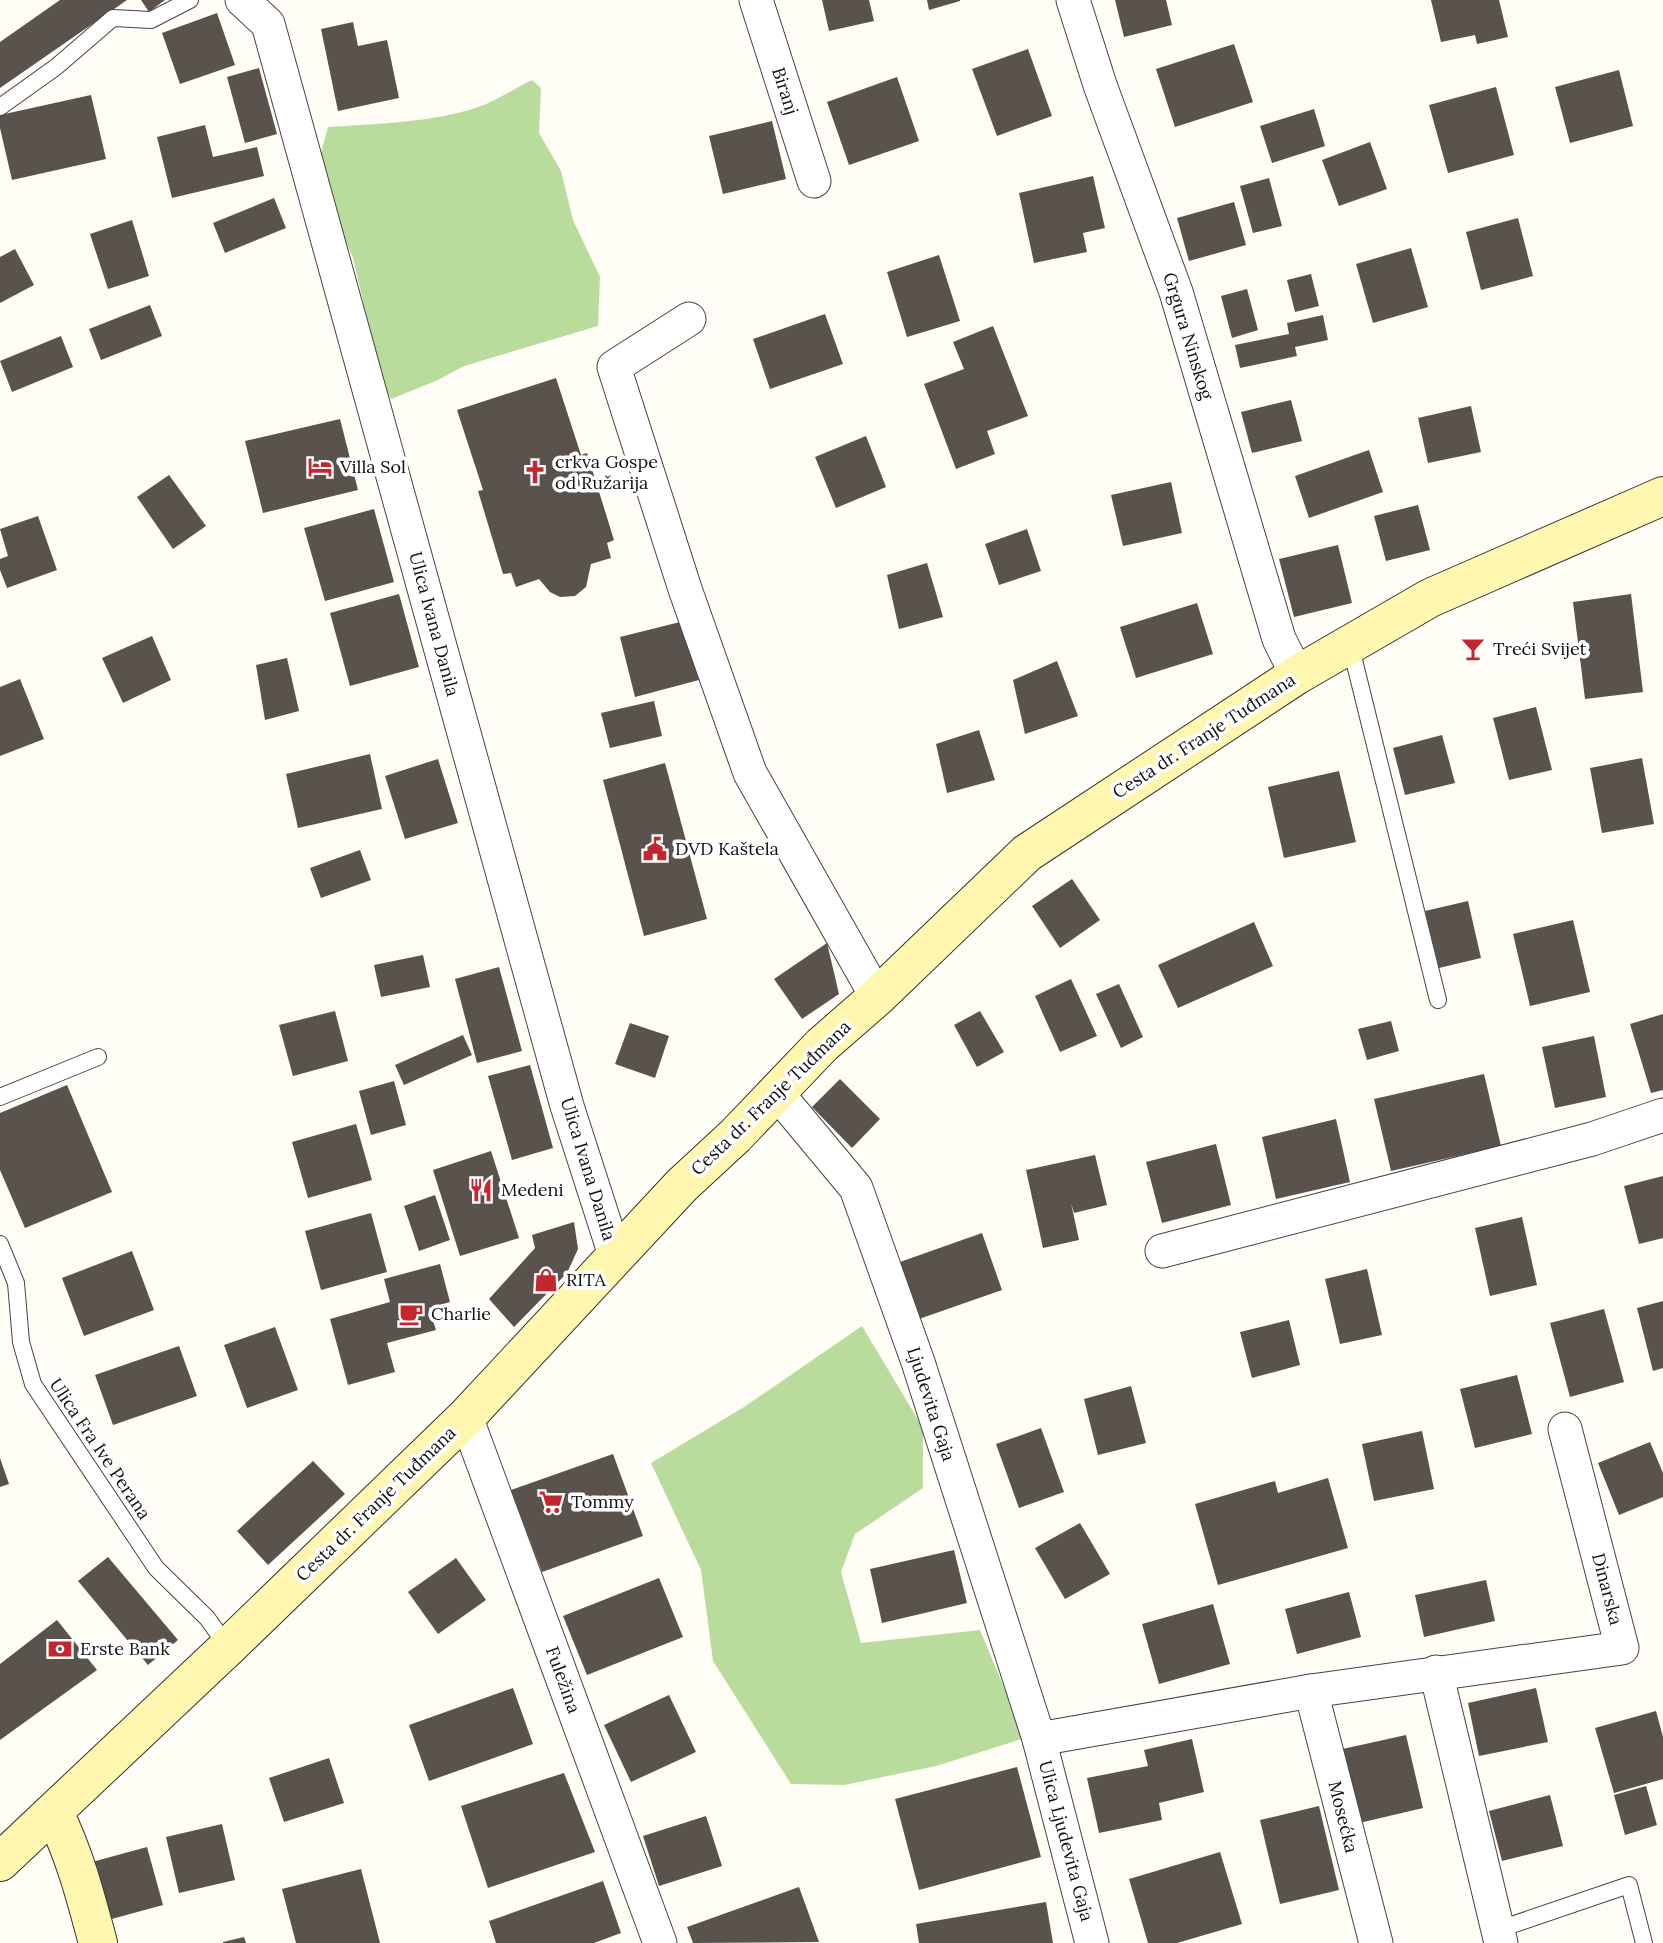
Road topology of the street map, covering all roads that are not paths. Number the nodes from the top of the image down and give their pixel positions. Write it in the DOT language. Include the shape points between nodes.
graph roads {
  1 [pos="190,0"];
  2 [pos="242,0"];
  3 [pos="756,0"];
  4 [pos="1073,0"];
  5 [pos="0,107"];
  6 [pos="814,181"];
  7 [pos="689,319"];
  8 [pos="1663,496"];
  9 [pos="1350,644"];
  10 [pos="1297,675"];
  11 [pos="877,997"];
  12 [pos="1438,1000"];
  13 [pos="98,1057"];
  14 [pos="777,1093"];
  15 [pos="0,1097"];
  16 [pos="1663,1115"];
  17 [pos="0,1244"];
  18 [pos="1162,1251"];
  19 [pos="615,1255"];
  20 [pos="466,1417"];
  21 [pos="1565,1429"];
  22 [pos="228,1647"];
  23 [pos="1436,1672"];
  24 [pos="1311,1691"];
  25 [pos="1039,1739"];
  26 [pos="54,1813"];
  27 [pos="0,1862"];
  28 [pos="1499,1936"];
  29 [pos="98,1943"];
  30 [pos="660,1943"];
  31 [pos="1092,1943"];
  32 [pos="1376,1943"];
  33 [pos="1644,1943"];
  1 -- 5 [label="lane" via="151,20 113,18"];
  2 -- 19 [label="street, Ulica Ivana Danila" via="268,24 567,1106"];
  3 -- 6 [label="street, Biranj"];
  4 -- 10 [label="street, Grgura Ninskog" via="1176,292 1279,639"];
  7 -- 11 [label="street" via="614,367 750,773"];
  8 -- 9 [label="main road, Cesta dr. Franje Tuđmana" via="1430,598"];
  9 -- 10 [label="main road, Cesta dr. Franje Tuđmana"];
  9 -- 12 [label="lane"];
  10 -- 11 [label="main road, Cesta dr. Franje Tuđmana" via="1027,853"];
  11 -- 14 [label="main road, Cesta dr. Franje Tuđmana"];
  13 -- 15 [label="lane"];
  14 -- 19 [label="main road, Cesta dr. Franje Tuđmana"];
  14 -- 25 [label="street, Ljudevita Gaja" via="856,1188 918,1362"];
  16 -- 18 [label="street" via="1592,1139"];
  17 -- 22 [label="lane, Ulica Fra Ive Perana" via="16,1283 21,1342 33,1384 156,1568 207,1618"];
  19 -- 20 [label="main road, Cesta dr. Franje Tuđmana"];
  20 -- 22 [label="main road, Cesta dr. Franje Tuđmana"];
  20 -- 30 [label="street, Fuležina"];
  21 -- 23 [label="street, Dinarska" via="1622,1647"];
  22 -- 26 [label="main road, Cesta dr. Franje Tuđmana"];
  23 -- 24 [label="street, Dinarska"];
  23 -- 28 [label="street"];
  24 -- 25 [label="street, Dinarska"];
  24 -- 32 [label="street, Mosećka"];
  25 -- 31 [label="street, Ulica Ljudevita Gaja"];
  26 -- 27 [label="main road, Cesta dr. Franje Tuđmana"];
  26 -- 29 [label="main road" via="78,1869"];
  28 -- 33 [label="lane" via="1629,1885"];
}
